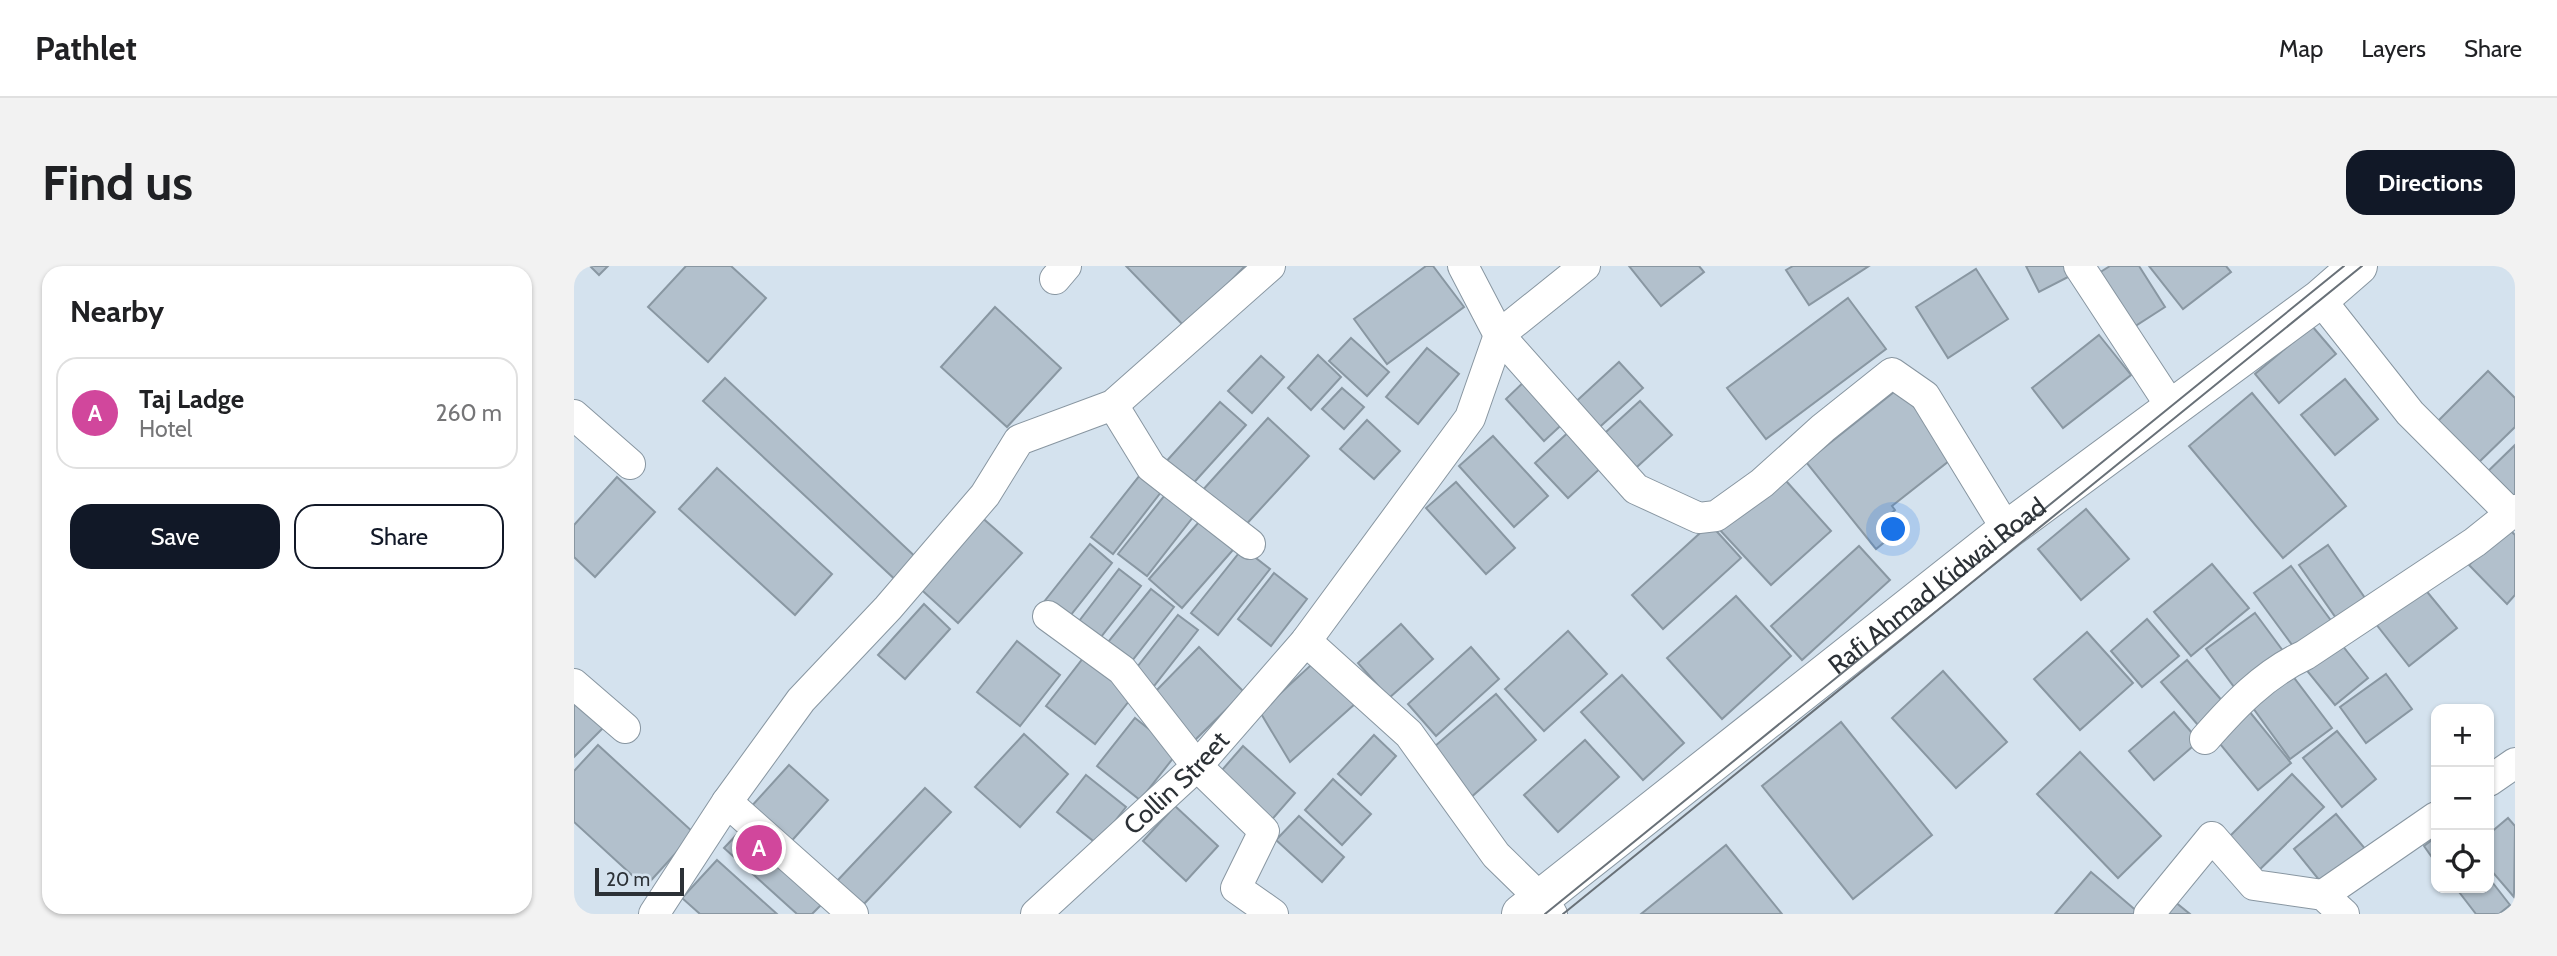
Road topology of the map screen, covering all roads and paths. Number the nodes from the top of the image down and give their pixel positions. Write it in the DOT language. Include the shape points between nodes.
graph roads {
  1 [pos="1270,266"];
  2 [pos="1463,266"];
  3 [pos="1585,266"];
  4 [pos="2079,266"];
  5 [pos="2358,266"];
  6 [pos="2320,299"];
  7 [pos="1499,335"];
  8 [pos="1113,405"];
  9 [pos="2172,408"];
  10 [pos="574,415"];
  11 [pos="630,464"];
  12 [pos="2513,512"];
  13 [pos="2007,530"];
  14 [pos="1250,544"];
  15 [pos="1048,616"];
  16 [pos="1306,641"];
  17 [pos="574,684"];
  18 [pos="625,728"];
  19 [pos="2205,739"];
  20 [pos="2515,762"];
  21 [pos="1197,766"];
  22 [pos="2494,777"];
  23 [pos="727,802"];
  24 [pos="2431,821"];
  25 [pos="2334,904"];
  26 [pos="1538,909"];
  27 [pos="654,914"];
  28 [pos="853,914"];
  29 [pos="1037,914"];
  30 [pos="1273,914"];
  31 [pos="2150,914"];
  1 -- 8 [label="street"];
  2 -- 7 [label="street"];
  3 -- 7 [label="street"];
  4 -- 9 [label="street"];
  5 -- 6 [label="main road, Rafi Ahmad Kidwai Road"];
  6 -- 9 [label="main road, Rafi Ahmad Kidwai Road"];
  6 -- 12 [label="street" via="2410,413"];
  7 -- 13 [label="street" via="1636,489 1699,518 1716,516 1762,483 1892,373 1925,396"];
  7 -- 16 [label="street, Collin Street" via="1470,418"];
  8 -- 14 [label="street" via="1152,467"];
  8 -- 23 [label="street" via="1019,440 985,495 801,700"];
  9 -- 13 [label="main road, Rafi Ahmad Kidwai Road"];
  10 -- 11 [label="street"];
  12 -- 19 [label="street" via="2244,695"];
  13 -- 26 [label="main road, Rafi Ahmad Kidwai Road"];
  15 -- 21 [label="street" via="1122,670"];
  16 -- 21 [label="street, Collin Street"];
  16 -- 26 [label="street" via="1409,734"];
  17 -- 18 [label="street"];
  20 -- 22 [label="street"];
  21 -- 29 [label="street, Collin Street"];
  21 -- 30 [label="street" via="1264,831 1236,888"];
  23 -- 27 [label="street"];
  23 -- 28 [label="street"];
  24 -- 25 [label="street"];
  25 -- 31 [label="street" via="2253,885 2212,836"];
}
